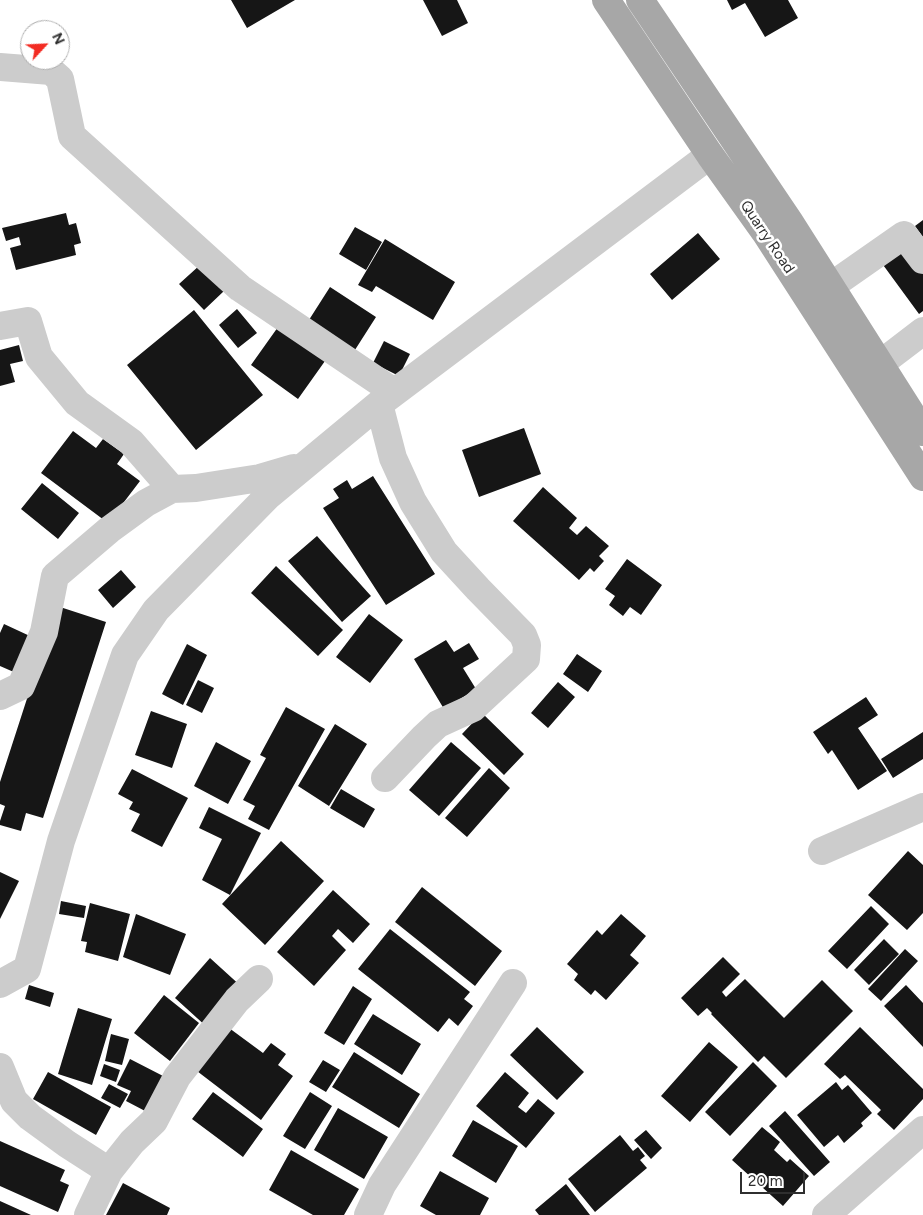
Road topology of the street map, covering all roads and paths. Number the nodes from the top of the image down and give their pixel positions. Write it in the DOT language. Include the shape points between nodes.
graph roads {
  1 [pos="606,0"];
  2 [pos="646,2"];
  3 [pos="0,67"];
  4 [pos="710,155"];
  5 [pos="923,260"];
  6 [pos="830,286"];
  7 [pos="0,326"];
  8 [pos="923,331"];
  9 [pos="880,364"];
  10 [pos="386,398"];
  11 [pos="923,432"];
  12 [pos="305,465"];
  13 [pos="923,478"];
  14 [pos="172,489"];
  15 [pos="0,696"];
  16 [pos="385,778"];
  17 [pos="923,807"];
  18 [pos="822,851"];
  19 [pos="259,979"];
  20 [pos="513,983"];
  21 [pos="0,984"];
  22 [pos="0,1068"];
  23 [pos="923,1130"];
  24 [pos="109,1171"];
  25 [pos="88,1215"];
  26 [pos="368,1215"];
  27 [pos="826,1215"];
  1 -- 4 [label="main road, Quarry Road"];
  2 -- 6 [label="main road, Quarry Road"];
  3 -- 10 [label="street" via="51,71 60,79 72,136 240,288"];
  4 -- 10 [label="street"];
  4 -- 13 [label="main road, Quarry Road" via="765,232"];
  5 -- 6 [label="street" via="904,235"];
  6 -- 9 [label="main road, Quarry Road"];
  7 -- 14 [label="street" via="28,321 39,358 78,403 131,442"];
  8 -- 9 [label="street"];
  9 -- 11 [label="main road, Quarry Road"];
  10 -- 12 [label="street"];
  10 -- 16 [label="street" via="393,458 413,502 444,552 523,635 527,645 526,659 472,708 438,724"];
  12 -- 14 [label="street" via="260,478"];
  12 -- 21 [label="street" via="268,496 156,610 125,655 61,841 27,969"];
  14 -- 15 [label="street" via="108,530 55,576 44,632 21,686"];
  17 -- 18 [label="street"];
  19 -- 24 [label="street" via="237,1000 177,1077 154,1122 132,1142"];
  20 -- 26 [label="street" via="382,1185"];
  22 -- 24 [label="street" via="14,1100 30,1118"];
  23 -- 27 [label="street"];
  24 -- 25 [label="street"];
}
